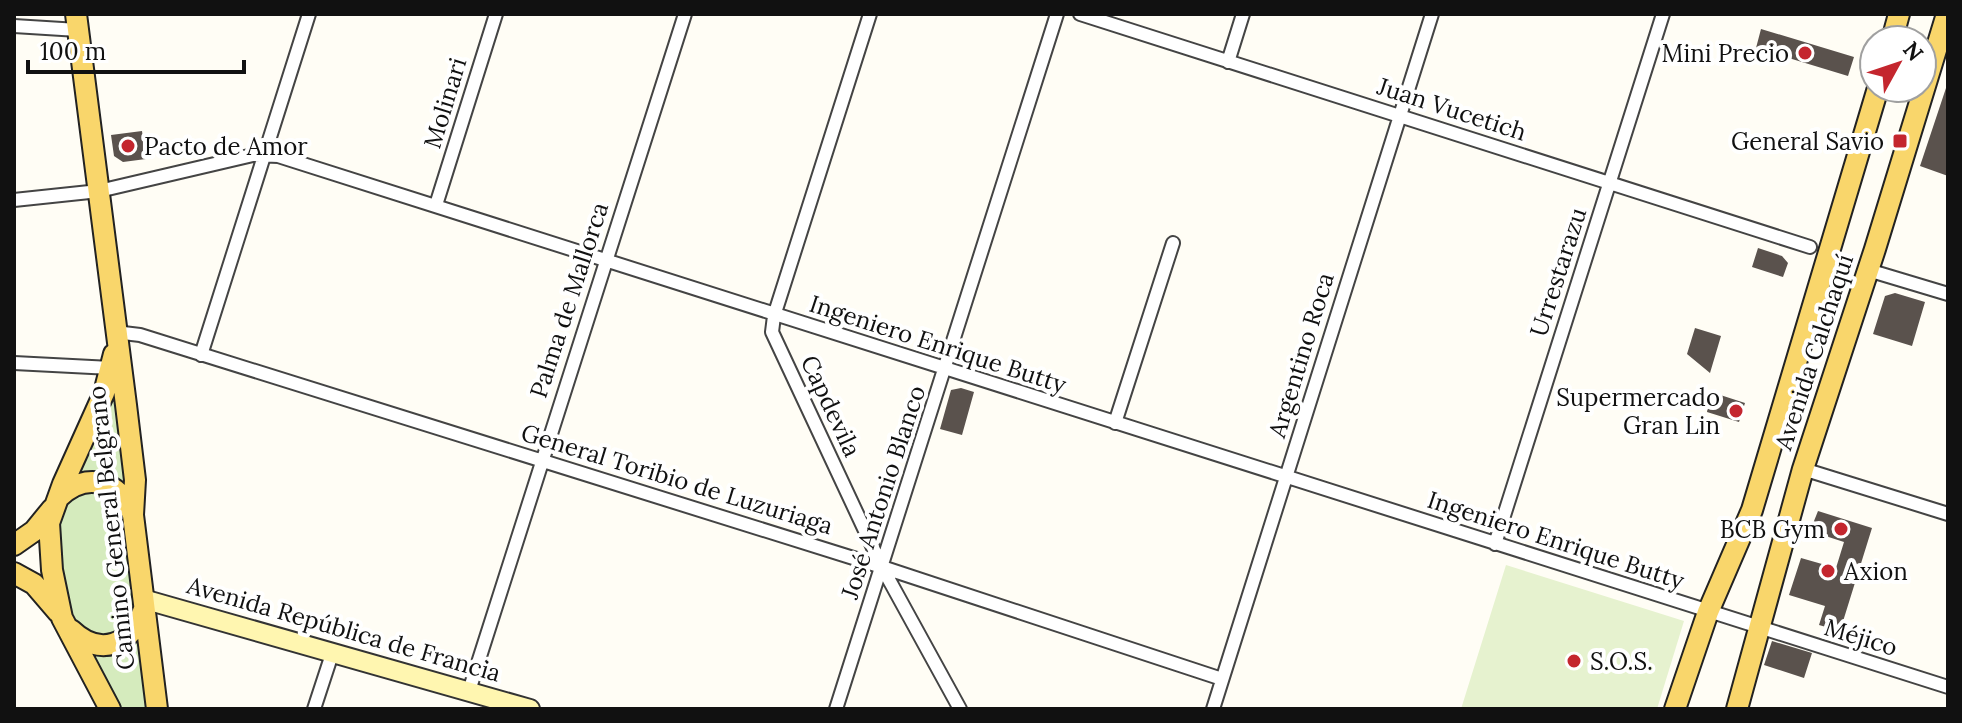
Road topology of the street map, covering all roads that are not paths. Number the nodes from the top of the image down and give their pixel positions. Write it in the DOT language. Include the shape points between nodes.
graph roads {
  1 [pos="309,14"];
  2 [pos="496,14"];
  3 [pos="685,14"];
  4 [pos="870,14"];
  5 [pos="1057,14"];
  6 [pos="1080,14"];
  7 [pos="1243,14"];
  8 [pos="1432,14"];
  9 [pos="1663,14"];
  10 [pos="1947,14"];
  11 [pos="77,22"];
  12 [pos="14,26"];
  13 [pos="1228,62"];
  14 [pos="1873,104"];
  15 [pos="1399,116"];
  16 [pos="266,154"];
  17 [pos="1610,183"];
  18 [pos="99,191"];
  19 [pos="14,200"];
  20 [pos="436,205"];
  21 [pos="1173,243"];
  22 [pos="1810,247"];
  23 [pos="605,260"];
  24 [pos="1868,270"];
  25 [pos="1948,294"];
  26 [pos="774,316"];
  27 [pos="116,337"];
  28 [pos="201,355"];
  29 [pos="14,363"];
  30 [pos="111,368"];
  31 [pos="945,369"];
  32 [pos="1115,423"];
  33 [pos="542,460"];
  34 [pos="1803,469"];
  35 [pos="1286,477"];
  36 [pos="54,505"];
  37 [pos="1948,514"];
  38 [pos="133,515"];
  39 [pos="1495,544"];
  40 [pos="14,545"];
  41 [pos="882,567"];
  42 [pos="14,573"];
  43 [pos="144,604"];
  44 [pos="1708,612"];
  45 [pos="65,622"];
  46 [pos="1761,628"];
  47 [pos="332,654"];
  48 [pos="1222,679"];
  49 [pos="1948,687"];
  50 [pos="469,691"];
  51 [pos="110,709"];
  52 [pos="157,709"];
  53 [pos="314,709"];
  54 [pos="530,709"];
  55 [pos="836,709"];
  56 [pos="960,709"];
  57 [pos="1213,709"];
  58 [pos="1675,709"];
  59 [pos="1737,709"];
  1 -- 16 [label="street"];
  2 -- 20 [label="street, Molinari"];
  3 -- 23 [label="street, Palma de Mallorca"];
  4 -- 26 [label="street, Capdevila"];
  5 -- 31 [label="street, José Antonio Blanco"];
  6 -- 13 [label="street, Juan Vucetich"];
  7 -- 13 [label="street"];
  8 -- 15 [label="street, Argentino Roca"];
  9 -- 17 [label="street, Urrestarazu"];
  10 -- 24 [label="main road, Avenida Calchaquí"];
  11 -- 12 [label="street"];
  11 -- 18 [label="main road, Camino General Belgrano"];
  13 -- 15 [label="street, Juan Vucetich"];
  14 -- 44 [label="main road, Avenida Calchaquí" via="1752,510"];
  15 -- 17 [label="street, Juan Vucetich"];
  15 -- 35 [label="street, Argentino Roca"];
  16 -- 18 [label="street, Ingeniero Enrique Butty"];
  16 -- 20 [label="street, Ingeniero Enrique Butty"];
  16 -- 28 [label="street"];
  17 -- 22 [label="street, Juan Vucetich"];
  17 -- 39 [label="street, Urrestarazu"];
  18 -- 19 [label="street, Ingeniero Enrique Butty"];
  18 -- 27 [label="main road, Camino General Belgrano"];
  20 -- 23 [label="street, Ingeniero Enrique Butty"];
  21 -- 32 [label="street"];
  23 -- 26 [label="street, Ingeniero Enrique Butty"];
  23 -- 33 [label="street, Palma de Mallorca"];
  24 -- 25 [label="street"];
  24 -- 34 [label="main road, Avenida Calchaquí"];
  26 -- 31 [label="street, Ingeniero Enrique Butty"];
  26 -- 41 [label="street, Capdevila" via="772,332"];
  27 -- 28 [label="street, General Toribio de Luzuriaga" via="140,335"];
  27 -- 30 [label="main road, Camino General Belgrano"];
  27 -- 38 [label="main road, Camino General Belgrano" via="135,480"];
  28 -- 33 [label="street, General Toribio de Luzuriaga"];
  29 -- 30 [label="street"];
  30 -- 36 [label="main road, Camino General Belgrano"];
  31 -- 32 [label="street, Ingeniero Enrique Butty"];
  31 -- 41 [label="street, José Antonio Blanco"];
  32 -- 35 [label="street, Ingeniero Enrique Butty"];
  33 -- 41 [label="street, General Toribio de Luzuriaga"];
  33 -- 50 [label="street, Palma de Mallorca"];
  34 -- 37 [label="street"];
  34 -- 46 [label="main road, Avenida Calchaquí"];
  35 -- 39 [label="street, Ingeniero Enrique Butty"];
  35 -- 48 [label="street, Argentino Roca"];
  36 -- 38 [label="main road" via="80,482 98,482 126,500"];
  36 -- 40 [label="main road" via="34,531"];
  36 -- 45 [label="main road, Camino General Belgrano" via="51,556"];
  38 -- 43 [label="main road, Camino General Belgrano"];
  39 -- 44 [label="street, Ingeniero Enrique Butty"];
  41 -- 48 [label="street, General Toribio de Luzuriaga"];
  41 -- 55 [label="street, José Antonio Blanco"];
  41 -- 56 [label="street, Capdevila"];
  42 -- 45 [label="main road" via="34,584"];
  43 -- 45 [label="main road" via="136,628 111,644 90,644"];
  43 -- 47 [label="main road, Avenida República de Francia"];
  43 -- 52 [label="main road, Camino General Belgrano"];
  44 -- 46 [label="street, Ingeniero Enrique Butty"];
  44 -- 58 [label="main road, Avenida Calchaquí"];
  45 -- 51 [label="main road, Camino General Belgrano"];
  46 -- 49 [label="street, Méjico"];
  46 -- 59 [label="main road, Avenida Calchaquí"];
  47 -- 50 [label="main road, Avenida República de Francia"];
  47 -- 53 [label="street"];
  48 -- 57 [label="street, Argentino Roca"];
  50 -- 54 [label="main road, Avenida República de Francia"];
}
